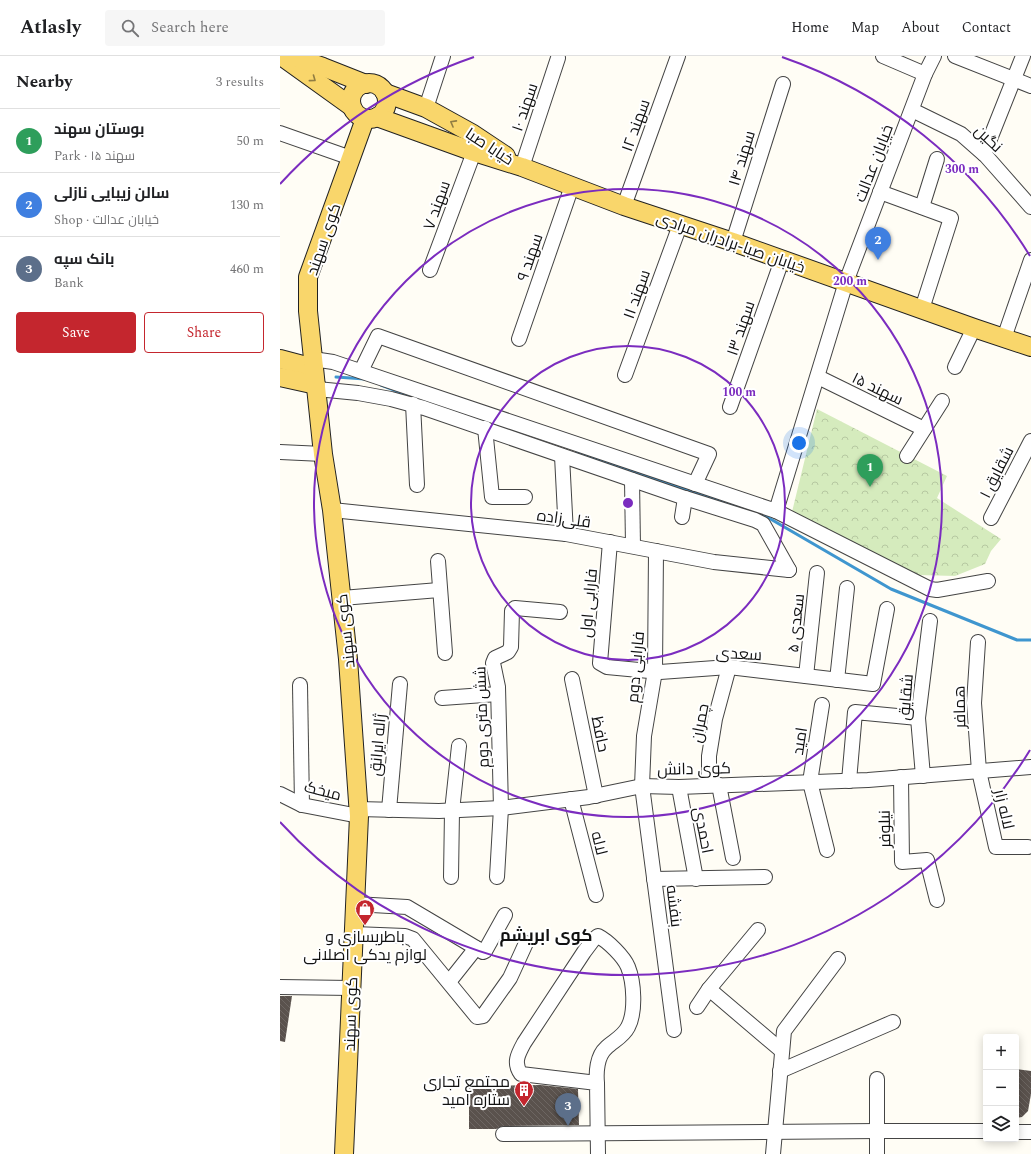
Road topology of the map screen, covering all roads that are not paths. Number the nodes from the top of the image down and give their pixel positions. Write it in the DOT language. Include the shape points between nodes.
graph roads {
  1 [pos="281,56"];
  2 [pos="292,56"];
  3 [pos="443,56"];
  4 [pos="678,56"];
  5 [pos="883,56"];
  6 [pos="934,56"];
  7 [pos="955,56"];
  8 [pos="1023,56"];
  9 [pos="558,58"];
  10 [pos="325,61"];
  11 [pos="925,74"];
  12 [pos="1014,79"];
  13 [pos="366,84"];
  14 [pos="782,84"];
  15 [pos="1031,86"];
  16 [pos="385,93"];
  17 [pos="426,108"];
  18 [pos="912,110"];
  19 [pos="365,114"];
  20 [pos="280,133"];
  21 [pos="474,152"];
  22 [pos="984,154"];
  23 [pos="351,158"];
  24 [pos="937,159"];
  25 [pos="522,167"];
  26 [pos="572,186"];
  27 [pos="880,192"];
  28 [pos="624,206"];
  29 [pos="922,207"];
  30 [pos="1031,207"];
  31 [pos="680,225"];
  32 [pos="733,242"];
  33 [pos="782,260"];
  34 [pos="1031,260"];
  35 [pos="430,270"];
  36 [pos="846,282"];
  37 [pos="922,310"];
  38 [pos="974,328"];
  39 [pos="519,338"];
  40 [pos="1004,338"];
  41 [pos="1031,347"];
  42 [pos="280,359"];
  43 [pos="955,367"];
  44 [pos="361,371"];
  45 [pos="625,374"];
  46 [pos="315,375"];
  47 [pos="280,377"];
  48 [pos="818,377"];
  49 [pos="942,401"];
  50 [pos="413,404"];
  51 [pos="730,408"];
  52 [pos="485,428"];
  53 [pos="924,429"];
  54 [pos="1029,450"];
  55 [pos="280,452"];
  56 [pos="323,454"];
  57 [pos="562,456"];
  58 [pos="907,456"];
  59 [pos="632,480"];
  60 [pos="695,484"];
  61 [pos="417,486"];
  62 [pos="525,497"];
  63 [pos="685,498"];
  64 [pos="332,510"];
  65 [pos="776,511"];
  66 [pos="682,517"];
  67 [pos="991,518"];
  68 [pos="566,534"];
  69 [pos="610,542"];
  70 [pos="633,546"];
  71 [pos="656,551"];
  72 [pos="438,561"];
  73 [pos="817,573"];
  74 [pos="988,581"];
  75 [pos="847,588"];
  76 [pos="439,590"];
  77 [pos="342,598"];
  78 [pos="887,610"];
  79 [pos="560,612"];
  80 [pos="930,621"];
  81 [pos="978,642"];
  82 [pos="445,653"];
  83 [pos="602,665"];
  84 [pos="729,667"];
  85 [pos="655,671"];
  86 [pos="806,676"];
  87 [pos="572,679"];
  88 [pos="837,680"];
  89 [pos="400,684"];
  90 [pos="873,684"];
  91 [pos="300,685"];
  92 [pos="498,694"];
  93 [pos="442,698"];
  94 [pos="822,705"];
  95 [pos="918,718"];
  96 [pos="459,746"];
  97 [pos="1031,767"];
  98 [pos="979,771"];
  99 [pos="923,776"];
  100 [pos="901,777"];
  101 [pos="849,781"];
  102 [pos="810,782"];
  103 [pos="714,785"];
  104 [pos="642,786"];
  105 [pos="679,786"];
  106 [pos="280,794"];
  107 [pos="596,796"];
  108 [pos="572,800"];
  109 [pos="302,804"];
  110 [pos="501,808"];
  111 [pos="389,810"];
  112 [pos="452,811"];
  113 [pos="359,812"];
  114 [pos="1028,847"];
  115 [pos="827,850"];
  116 [pos="733,858"];
  117 [pos="450,877"];
  118 [pos="497,877"];
  119 [pos="765,877"];
  120 [pos="654,879"];
  121 [pos="696,879"];
  122 [pos="596,895"];
  123 [pos="937,900"];
  124 [pos="355,904"];
  125 [pos="505,914"];
  126 [pos="758,930"];
  127 [pos="354,934"];
  128 [pos="526,943"];
  129 [pos="476,948"];
  130 [pos="838,959"];
  131 [pos="449,982"];
  132 [pos="280,987"];
  133 [pos="351,988"];
  134 [pos="709,989"];
  135 [pos="697,1007"];
  136 [pos="893,1022"];
  137 [pos="674,1030"];
  138 [pos="782,1051"];
  139 [pos="780,1071"];
  140 [pos="877,1079"];
  141 [pos="597,1083"];
  142 [pos="878,1131"];
  143 [pos="983,1131"];
  144 [pos="775,1132"];
  145 [pos="1019,1132"];
  146 [pos="1031,1132"];
  147 [pos="598,1133"];
  148 [pos="503,1134"];
  149 [pos="344,1154"];
  150 [pos="598,1154"];
  151 [pos="772,1154"];
  152 [pos="877,1154"];
  1 -- 19 [label="main road, خیابا صبا, one-way"];
  2 -- 10 [label="main road"];
  3 -- 17 [label="street"];
  4 -- 28 [label="street, سهند ۱۲"];
  5 -- 11 [label="street"];
  6 -- 11 [label="street, خیابان عدالت"];
  7 -- 12 [label="street"];
  8 -- 12 [label="street"];
  9 -- 25 [label="street, سهند ۱۰"];
  10 -- 13 [label="main road"];
  11 -- 18 [label="street, خیابان عدالت"];
  12 -- 15 [label="street"];
  12 -- 22 [label="street"];
  13 -- 16 [label="main road" via="376,85"];
  13 -- 19 [label="main road" via="360,86 352,95 351,101"];
  14 -- 32 [label="street, سهند ۱۴"];
  16 -- 17 [label="main road, خیابا صبا"];
  16 -- 19 [label="main road" via="385,109"];
  25 -- 17 [label="main road, خیابا صبا, one-way" via="473,134"];
  18 -- 22 [label="street, نگین" via="961,134"];
  18 -- 27 [label="street, خیابان عدالت"];
  19 -- 21 [label="main road, خیابا صبا"];
  19 -- 23 [label="main road, کوی سهند"];
  20 -- 23 [label="street"];
  21 -- 25 [label="main road, خیابا صبا"];
  21 -- 35 [label="street, سهند ۷"];
  22 -- 30 [label="street, نگین"];
  23 -- 46 [label="main road, کوی سهند" via="308,277 308,311"];
  24 -- 29 [label="street"];
  25 -- 26 [label="main road, خیابان صبا-برادران مرادی"];
  26 -- 28 [label="main road, خیابان صبا-برادران مرادی"];
  26 -- 39 [label="street, سهند ۹"];
  27 -- 29 [label="street"];
  27 -- 36 [label="street, خیابان عدالت"];
  28 -- 31 [label="main road, خیابان صبا-برادران مرادی"];
  29 -- 37 [label="street" via="951,218"];
  31 -- 32 [label="main road, خیابان صبا-برادران مرادی"];
  31 -- 45 [label="street, سهند ۱۱"];
  32 -- 33 [label="main road, خیابان صبا-برادران مرادی"];
  33 -- 36 [label="main road, خیابان صبا-برادران مرادی"];
  33 -- 51 [label="street, سهند ۱۳"];
  34 -- 40 [label="street"];
  36 -- 37 [label="main road, خیابان صبا-برادران مرادی"];
  36 -- 48 [label="street, خیابان عدالت"];
  37 -- 38 [label="main road, خیابان صبا-برادران مرادی"];
  38 -- 40 [label="main road, خیابان صبا-برادران مرادی"];
  38 -- 43 [label="street"];
  40 -- 41 [label="main road, خیابان صبا-برادران مرادی"];
  42 -- 46 [label="main road"];
  44 -- 46 [label="street" via="333,362"];
  44 -- 60 [label="street"];
  44 -- 60 [label="street" via="378,336 709,454"];
  46 -- 47 [label="main road"];
  46 -- 50 [label="street" via="378,396"];
  46 -- 56 [label="main road, کوی سهند"];
  48 -- 53 [label="street, سهند ۱۵"];
  48 -- 65 [label="street, خیابان عدالت"];
  49 -- 53 [label="street"];
  50 -- 52 [label="street"];
  50 -- 61 [label="street"];
  52 -- 57 [label="street"];
  52 -- 62 [label="street" via="492,497"];
  53 -- 58 [label="street"];
  54 -- 67 [label="street, شقایق ۱"];
  55 -- 56 [label="street"];
  56 -- 64 [label="main road, کوی سهند"];
  57 -- 59 [label="street"];
  57 -- 68 [label="street"];
  59 -- 63 [label="street"];
  59 -- 70 [label="street"];
  60 -- 65 [label="street"];
  63 -- 66 [label="street"];
  63 -- 71 [label="street, قلی‌زاده" via="763,524 788,570 714,562"];
  64 -- 68 [label="street, قلی‌زاده"];
  64 -- 77 [label="main road, کوی سهند"];
  65 -- 74 [label="street" via="930,589"];
  68 -- 69 [label="street, قلی‌زاده"];
  69 -- 70 [label="street, قلی‌زاده"];
  69 -- 83 [label="street, فارابی اول" via="600,663"];
  70 -- 71 [label="street, قلی‌زاده"];
  71 -- 85 [label="street, فارابی دوم"];
  72 -- 76 [label="street"];
  73 -- 86 [label="street, سعدی ۵"];
  75 -- 88 [label="street"];
  76 -- 77 [label="street"];
  76 -- 82 [label="street"];
  77 -- 113 [label="main road, کوی سهند"];
  78 -- 90 [label="street, شقایق"];
  79 -- 92 [label="street, شش متری دوم" via="513,609 511,648 495,658 493,663"];
  80 -- 95 [label="street, شقایق"];
  81 -- 98 [label="street, همافر" via="974,703"];
  83 -- 85 [label="street, سعدی"];
  84 -- 85 [label="street, سعدی"];
  84 -- 86 [label="street, سعدی"];
  84 -- 103 [label="street, چمران" via="709,756"];
  85 -- 104 [label="street, فارابی دوم" via="644,736"];
  86 -- 88 [label="street, سعدی"];
  87 -- 107 [label="street, حافظ"];
  88 -- 90 [label="street, سعدی"];
  89 -- 111 [label="street, ژاله ایرانق"];
  91 -- 109 [label="street"];
  92 -- 93 [label="street"];
  92 -- 110 [label="street, شش متری دوم"];
  94 -- 102 [label="street, امید"];
  95 -- 99 [label="street, شقایق"];
  95 -- 101 [label="street" via="855,712"];
  96 -- 112 [label="street"];
  97 -- 98 [label="street, کوی دانش"];
  98 -- 99 [label="street, کوی دانش"];
  98 -- 114 [label="street, لاله زار" via="996,847"];
  99 -- 100 [label="street, کوی دانش"];
  100 -- 101 [label="street, کوی دانش"];
  100 -- 123 [label="street, نیلوفر" via="902,862 927,860"];
  101 -- 102 [label="street, کوی دانش"];
  102 -- 103 [label="street, کوی دانش"];
  102 -- 115 [label="street"];
  103 -- 105 [label="street, کوی دانش"];
  103 -- 116 [label="street, چمران"];
  104 -- 105 [label="street, کوی دانش"];
  104 -- 107 [label="street, کوی دانش"];
  104 -- 120 [label="street, بنفشه"];
  105 -- 121 [label="street, احمدی"];
  106 -- 109 [label="street, میخک"];
  107 -- 108 [label="street, کوی دانش"];
  108 -- 110 [label="street, کوی دانش"];
  108 -- 122 [label="street, لاله"];
  109 -- 113 [label="street, میخک"];
  110 -- 112 [label="street, کوی دانش"];
  110 -- 118 [label="street, شش متری دوم"];
  111 -- 112 [label="street, کوی دانش"];
  111 -- 113 [label="street, کوی دانش"];
  112 -- 117 [label="street"];
  113 -- 124 [label="main road, کوی سهند"];
  119 -- 121 [label="street"];
  120 -- 121 [label="street"];
  120 -- 137 [label="street, بنفشه"];
  124 -- 127 [label="main road, کوی سهند"];
  124 -- 129 [label="street" via="407,907"];
  125 -- 129 [label="street" via="485,951 481,952"];
  126 -- 134 [label="street"];
  127 -- 131 [label="street" via="409,937"];
  127 -- 133 [label="main road, کوی سهند"];
  128 -- 131 [label="street" via="510,978 483,1016 477,1017"];
  129 -- 131 [label="street"];
  130 -- 138 [label="street" via="784,1031"];
  132 -- 133 [label="street"];
  133 -- 149 [label="main road, کوی سهند"];
  134 -- 135 [label="street"];
  134 -- 138 [label="street"];
  136 -- 139 [label="street"];
  138 -- 139 [label="street"];
  139 -- 144 [label="street"];
  140 -- 142 [label="street"];
  141 -- 141 [label="street" via="601,1055 628,1028 633,1003 632,980 628,965 614,948 598,936 584,952 528,1036 516,1062 521,1074"];
  141 -- 147 [label="street"];
  142 -- 143 [label="street"];
  142 -- 144 [label="street"];
  142 -- 152 [label="street"];
  144 -- 147 [label="street"];
  144 -- 151 [label="street"];
  145 -- 146 [label="street"];
  147 -- 148 [label="street"];
  147 -- 150 [label="street"];
}
